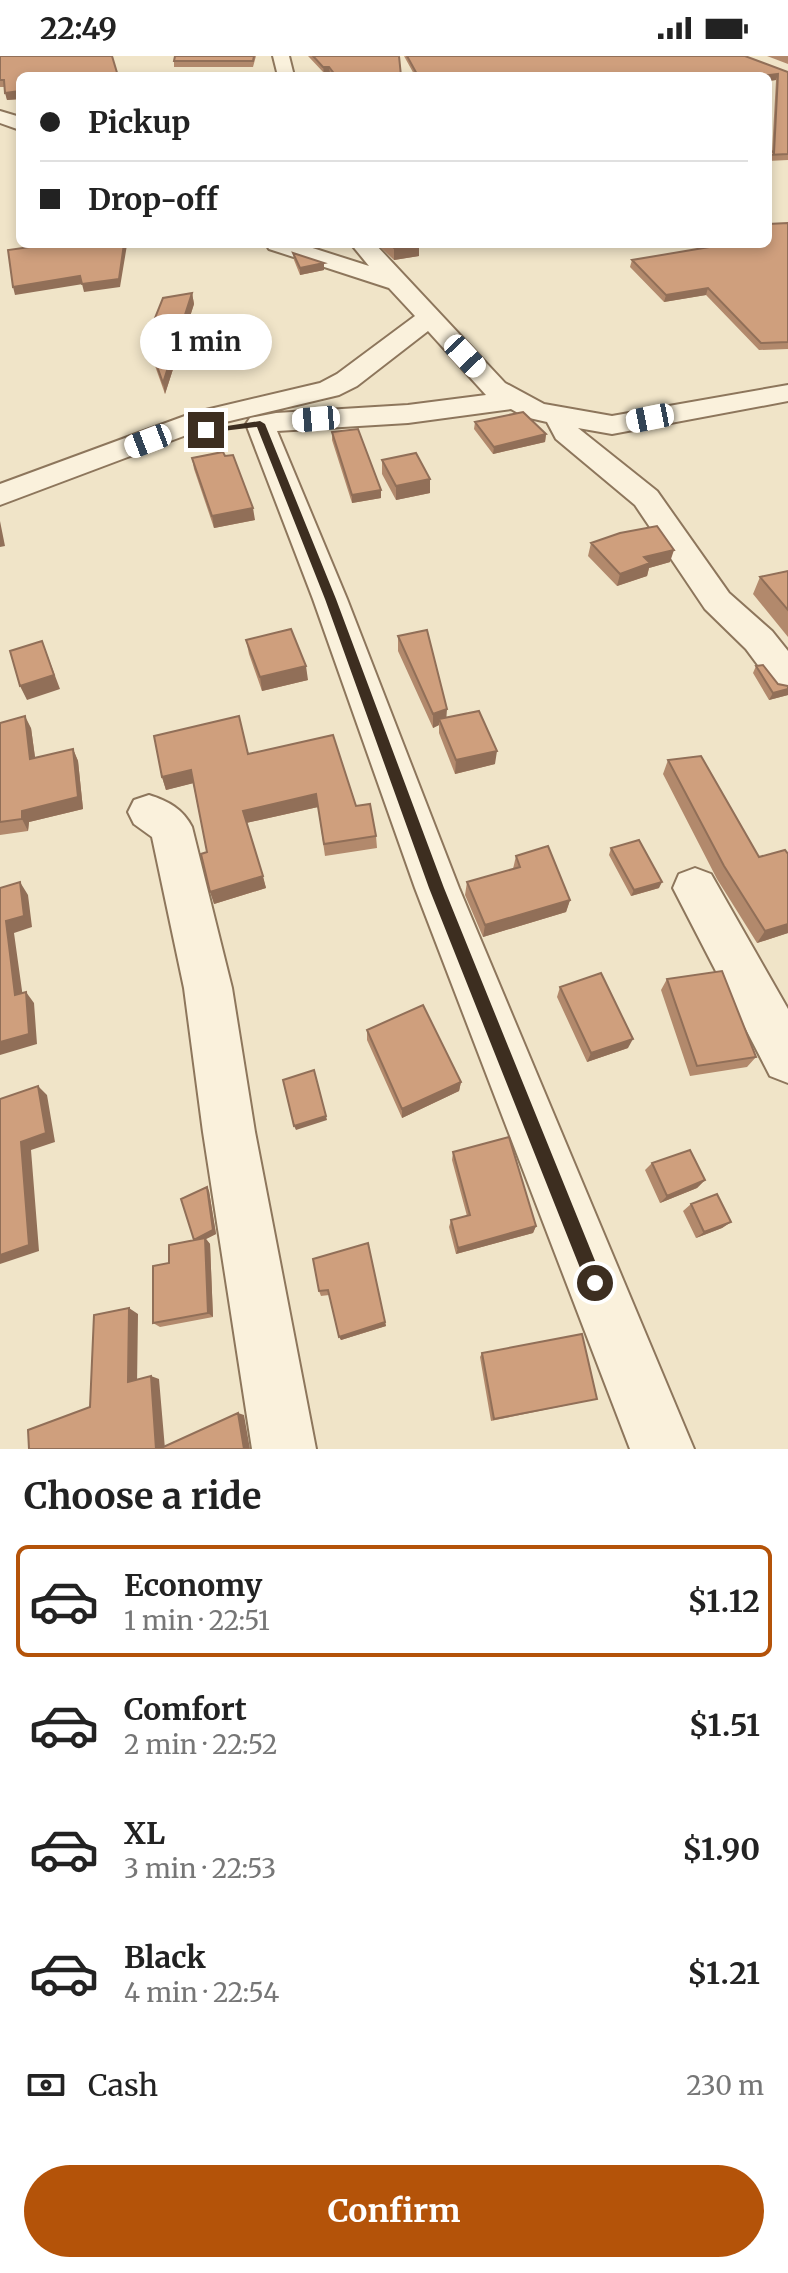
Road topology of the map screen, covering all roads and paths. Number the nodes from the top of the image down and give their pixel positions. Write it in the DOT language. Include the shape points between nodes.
graph roads {
  1 [pos="290,248"];
  2 [pos="366,248"];
  3 [pos="399,283"];
  4 [pos="430,317"];
  5 [pos="788,393"];
  6 [pos="515,400"];
  7 [pos="559,416"];
  8 [pos="260,424"];
  9 [pos="148,441"];
  10 [pos="0,495"];
  11 [pos="788,678"];
  12 [pos="149,812"];
  13 [pos="695,888"];
  14 [pos="788,1058"];
  15 [pos="284,1449"];
  16 [pos="662,1449"];
  1 -- 3 [label="street"];
  2 -- 3 [label="street"];
  3 -- 4 [label="street"];
  4 -- 6 [label="street" via="495,389"];
  4 -- 9 [label="street" via="329,389 203,419"];
  5 -- 7 [label="street" via="612,425"];
  6 -- 7 [label="street"];
  6 -- 8 [label="street"];
  7 -- 11 [label="street" via="566,433 646,498 717,601 759,640"];
  8 -- 9 [label="street"];
  8 -- 16 [label="street" via="437,888"];
  9 -- 10 [label="street"];
  12 -- 15 [label="street" via="171,827 208,988"];
  13 -- 14 [label="street"];
}
